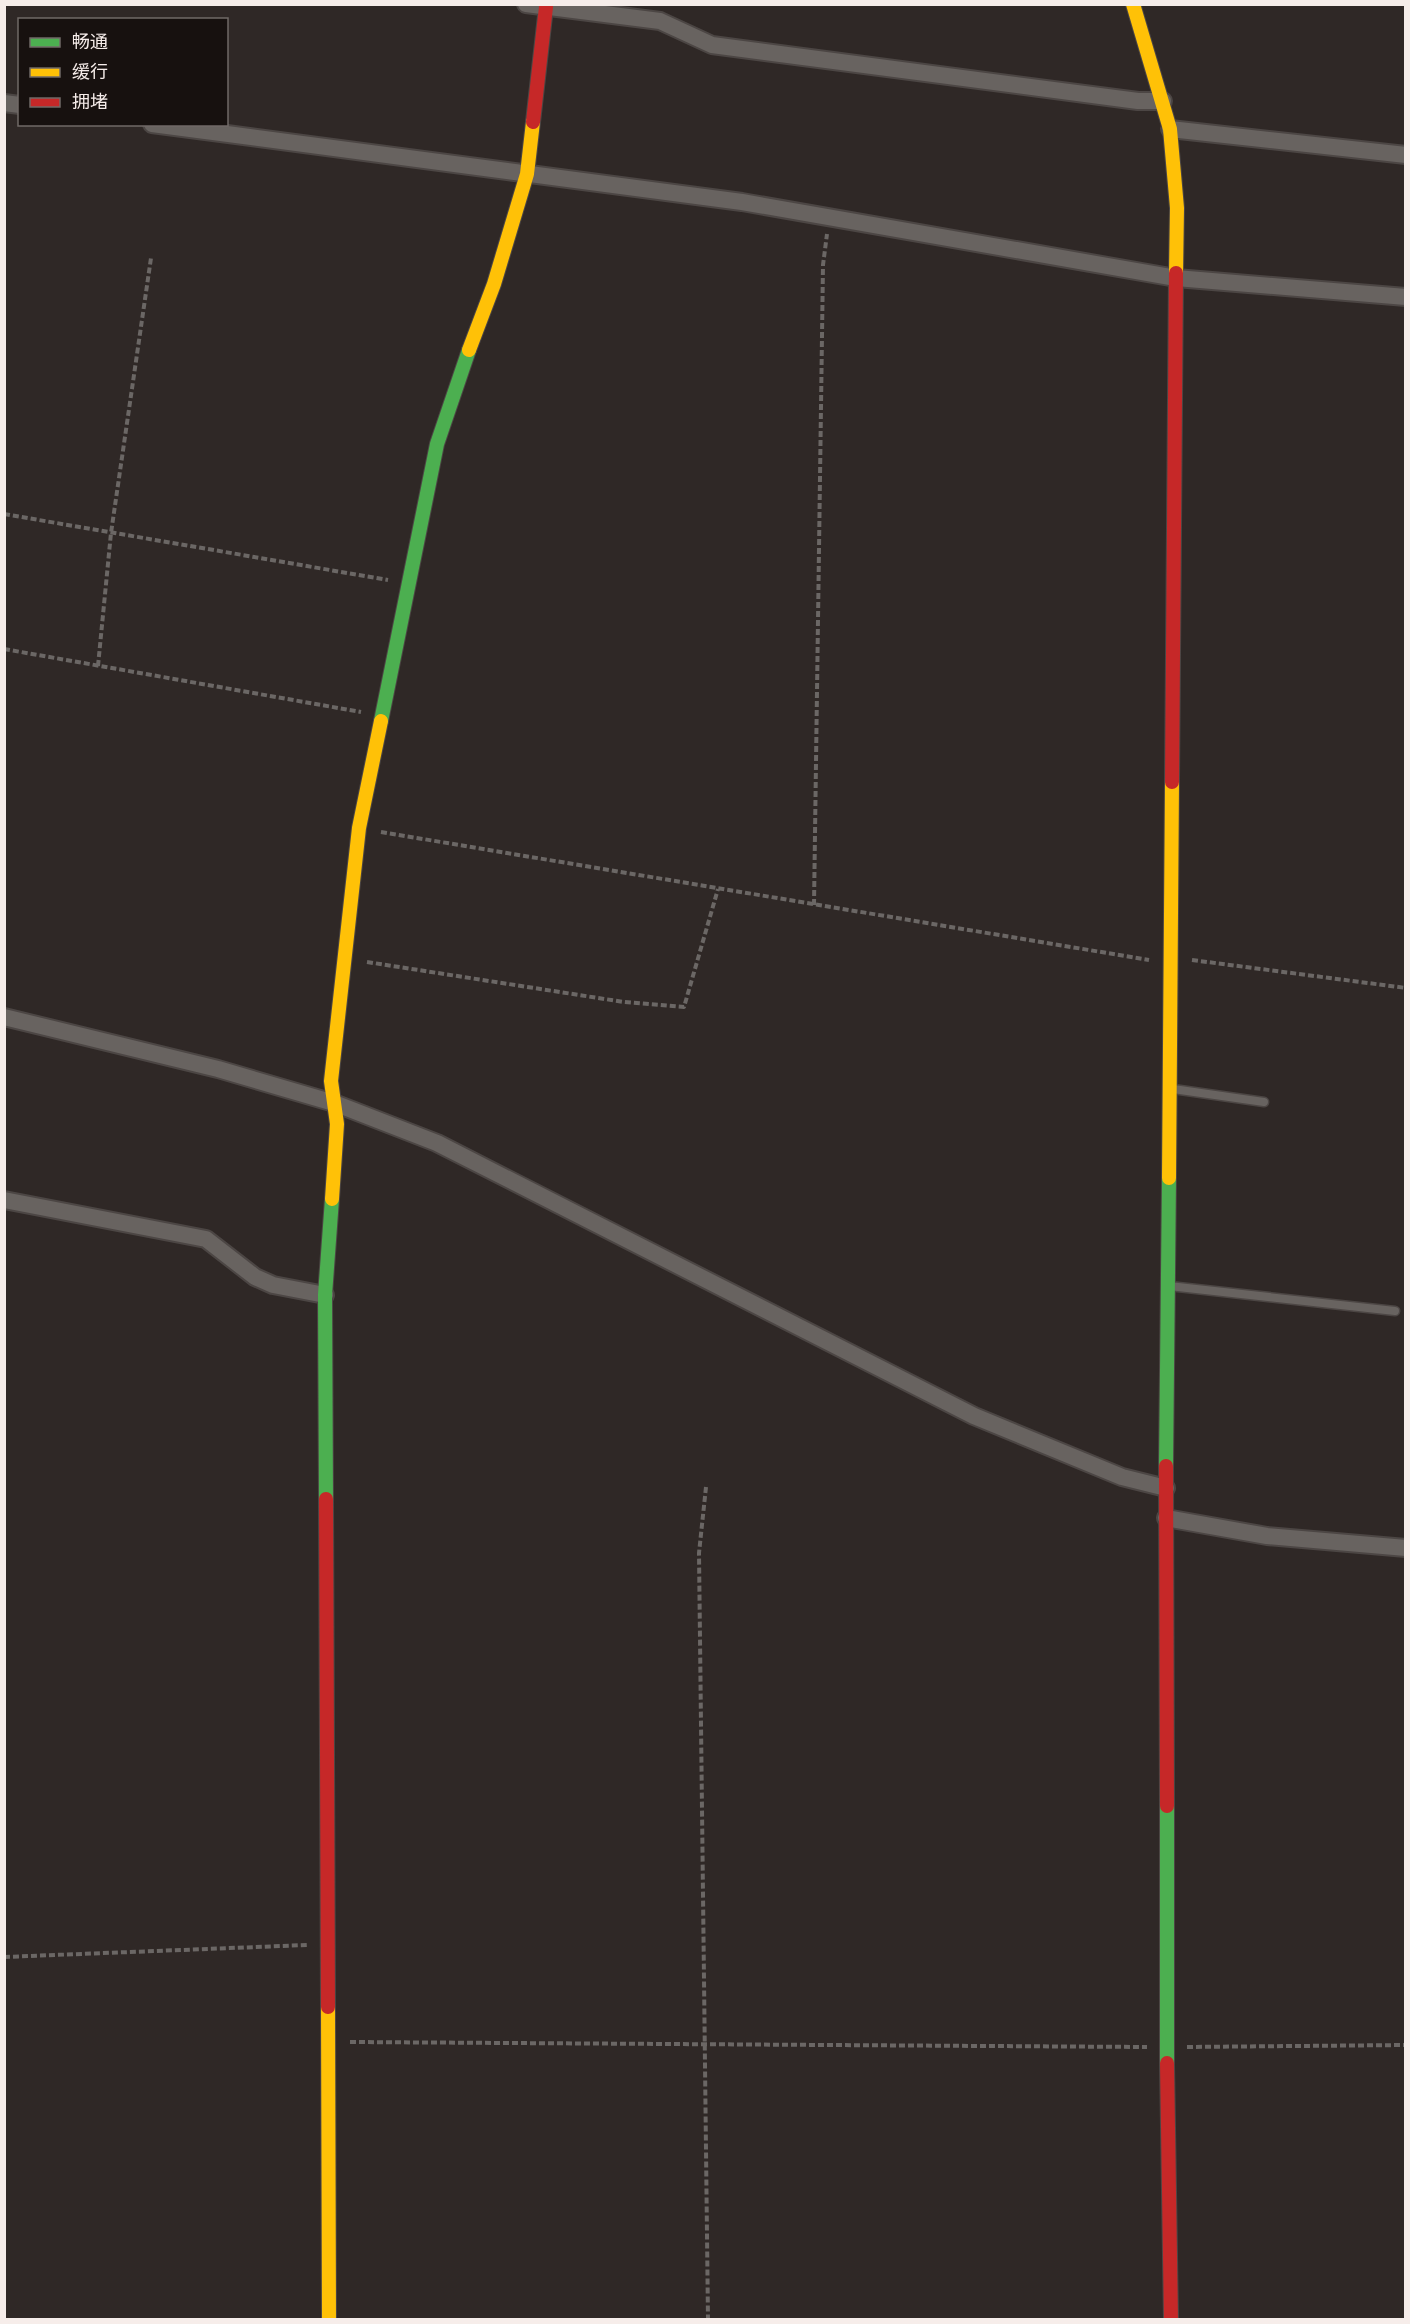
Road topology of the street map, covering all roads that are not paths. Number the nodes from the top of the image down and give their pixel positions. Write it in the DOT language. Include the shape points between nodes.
graph roads {
  1 [pos="526,4"];
  2 [pos="1133,4"];
  3 [pos="546,7"];
  4 [pos="1163,101"];
  5 [pos="169,126"];
  6 [pos="1170,129"];
  7 [pos="1406,155"];
  8 [pos="527,169"];
  9 [pos="1177,272"];
  10 [pos="1406,297"];
  11 [pos="4,1017"];
  12 [pos="1168,1088"];
  13 [pos="1264,1102"];
  14 [pos="334,1103"];
  15 [pos="4,1200"];
  16 [pos="1167,1286"];
  17 [pos="325,1295"];
  18 [pos="1395,1311"];
  19 [pos="1166,1488"];
  20 [pos="1166,1518"];
  21 [pos="1406,1548"];
  22 [pos="328,2319"];
  23 [pos="1171,2319"];
  1 -- 3 [label="street"];
  2 -- 4 [label="street"];
  3 -- 4 [label="street" via="660,21 712,45 1138,101"];
  3 -- 8 [label="street"];
  4 -- 6 [label="street"];
  5 -- 8 [label="street"];
  6 -- 7 [label="street"];
  6 -- 9 [label="street" via="1177,208"];
  8 -- 9 [label="street"];
  8 -- 14 [label="street" via="494,284 437,444 359,828 331,1081"];
  9 -- 10 [label="street"];
  9 -- 12 [label="street"];
  11 -- 14 [label="street" via="218,1069"];
  12 -- 13 [label="lane"];
  12 -- 16 [label="street"];
  14 -- 17 [label="street" via="337,1124"];
  14 -- 19 [label="street" via="436,1143 974,1416 1122,1477"];
  15 -- 17 [label="street" via="206,1239 273,1286"];
  16 -- 18 [label="lane"];
  16 -- 19 [label="street"];
  17 -- 22 [label="street"];
  19 -- 20 [label="street"];
  20 -- 21 [label="street" via="1267,1536"];
  20 -- 23 [label="street"];
}
